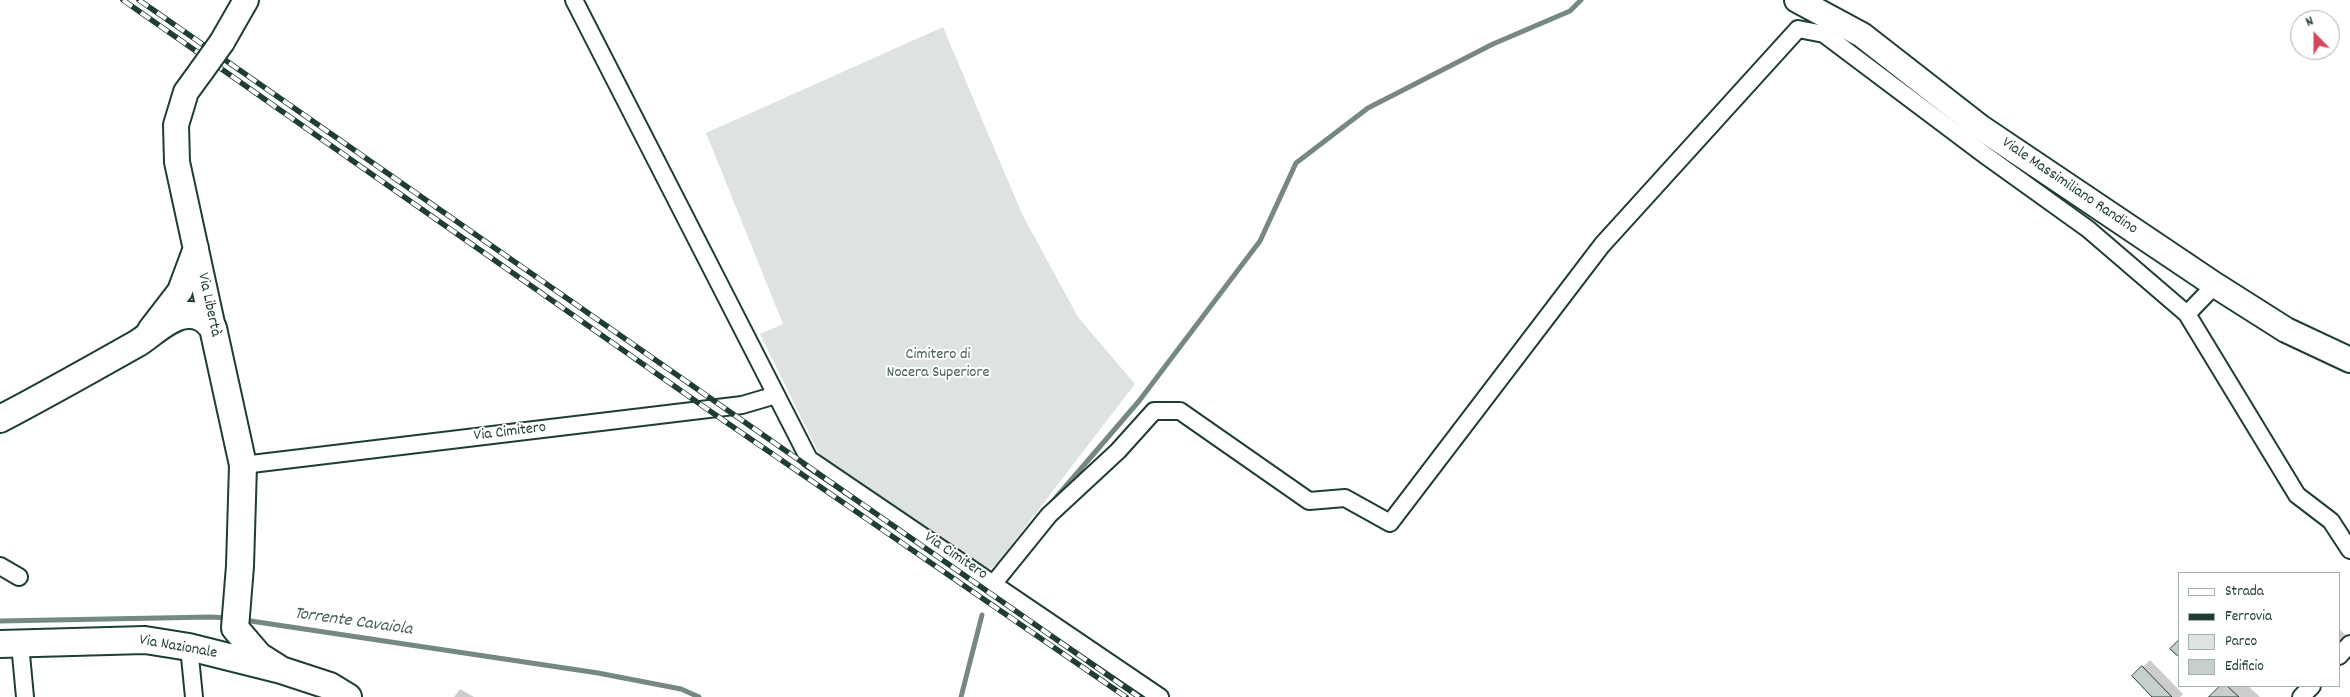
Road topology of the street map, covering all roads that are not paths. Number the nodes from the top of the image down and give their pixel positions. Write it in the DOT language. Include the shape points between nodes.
graph roads {
  1 [pos="246,0"];
  2 [pos="574,0"];
  3 [pos="1797,0"];
  4 [pos="196,248"];
  5 [pos="2215,285"];
  6 [pos="2186,314"];
  7 [pos="213,328"];
  8 [pos="140,341"];
  9 [pos="2350,360"];
  10 [pos="776,395"];
  11 [pos="0,420"];
  12 [pos="243,465"];
  13 [pos="2350,550"];
  14 [pos="0,566"];
  15 [pos="19,577"];
  16 [pos="994,583"];
  17 [pos="234,628"];
  18 [pos="10,644"];
  19 [pos="2350,644"];
  20 [pos="189,647"];
  21 [pos="2340,655"];
  22 [pos="281,670"];
  23 [pos="2311,687"];
  24 [pos="25,697"];
  25 [pos="194,697"];
  26 [pos="348,697"];
  27 [pos="1160,697"];
  28 [pos="2301,697"];
  1 -- 4 [label="street, Via Libertà, bridge" via="222,42 186,92 176,125 177,162"];
  2 -- 10 [label="street, Via Cimitero"];
  3 -- 5 [label="street, Viale Massimiliano Randino" via="1862,35 1980,127"];
  4 -- 7 [label="street, Via Libertà"];
  4 -- 8 [label="street" via="180,291"];
  5 -- 6 [label="street"];
  5 -- 9 [label="street, Viale Massimiliano Randino" via="2286,330"];
  6 -- 13 [label="street" via="2297,495 2331,521"];
  6 -- 16 [label="street" via="2088,229 1824,34 1798,29 1602,245 1390,523 1346,498 1309,501 1180,411 1154,410 1118,450 1049,515"];
  7 -- 8 [label="main road" via="198,315 185,315"];
  7 -- 12 [label="main road, Via Libertà"];
  8 -- 11 [label="main road"];
  10 -- 12 [label="street, Via Cimitero" via="742,405"];
  10 -- 16 [label="street, Via Cimitero" via="810,459"];
  12 -- 17 [label="main road, Via Libertà"];
  14 -- 15 [label="street"];
  16 -- 27 [label="street, Via Cimitero"];
  17 -- 20 [label="main road" via="211,643"];
  17 -- 22 [label="main road" via="259,656"];
  18 -- 20 [label="main road, Via Nazionale" via="146,640"];
  18 -- 24 [label="street"];
  19 -- 21 [label="street"];
  20 -- 22 [label="main road, Via Nazionale"];
  20 -- 25 [label="street"];
  22 -- 26 [label="main road, Via Nazionale" via="330,686"];
  23 -- 28 [label="street"];
}
